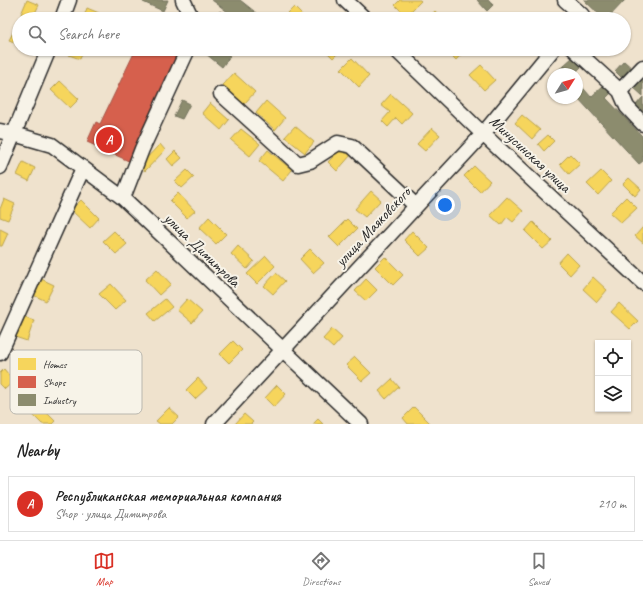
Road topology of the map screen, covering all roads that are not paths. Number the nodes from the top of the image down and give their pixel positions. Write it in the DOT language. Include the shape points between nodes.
graph roads {
  1 [pos="69,0"];
  2 [pos="183,0"];
  3 [pos="345,0"];
  4 [pos="565,0"];
  5 [pos="65,12"];
  6 [pos="189,12"];
  7 [pos="358,12"];
  8 [pos="579,12"];
  9 [pos="46,56"];
  10 [pos="185,56"];
  11 [pos="402,56"];
  12 [pos="546,56"];
  13 [pos="582,56"];
  14 [pos="643,67"];
  15 [pos="620,91"];
  16 [pos="221,94"];
  17 [pos="643,124"];
  18 [pos="0,131"];
  19 [pos="14,134"];
  20 [pos="483,134"];
  21 [pos="0,167"];
  22 [pos="83,168"];
  23 [pos="123,198"];
  24 [pos="416,206"];
  25 [pos="643,283"];
  26 [pos="282,350"];
  27 [pos="0,353"];
  28 [pos="214,424"];
  29 [pos="361,424"];
  1 -- 5 [label="street"];
  2 -- 6 [label="street"];
  3 -- 7 [label="street"];
  4 -- 8 [label="street"];
  9 -- 19 [label="street"];
  10 -- 23 [label="street" via="142,149"];
  11 -- 20 [label="street, Минусинская улица"];
  12 -- 20 [label="street, улица Маяковского"];
  13 -- 15 [label="street"];
  14 -- 15 [label="street"];
  15 -- 17 [label="street" via="627,107"];
  16 -- 24 [label="street" via="298,164 310,161 338,143 352,146"];
  18 -- 19 [label="street, улица Димитрова"];
  19 -- 21 [label="street"];
  19 -- 22 [label="street, улица Димитрова" via="52,145"];
  20 -- 24 [label="street, улица Маяковского"];
  20 -- 25 [label="street, Минусинская улица"];
  22 -- 23 [label="street, улица Димитрова"];
  22 -- 27 [label="street"];
  23 -- 26 [label="street, улица Димитрова"];
  24 -- 26 [label="street, улица Маяковского"];
  26 -- 28 [label="street, улица Маяковского"];
  26 -- 29 [label="street, улица Димитрова"];
}
